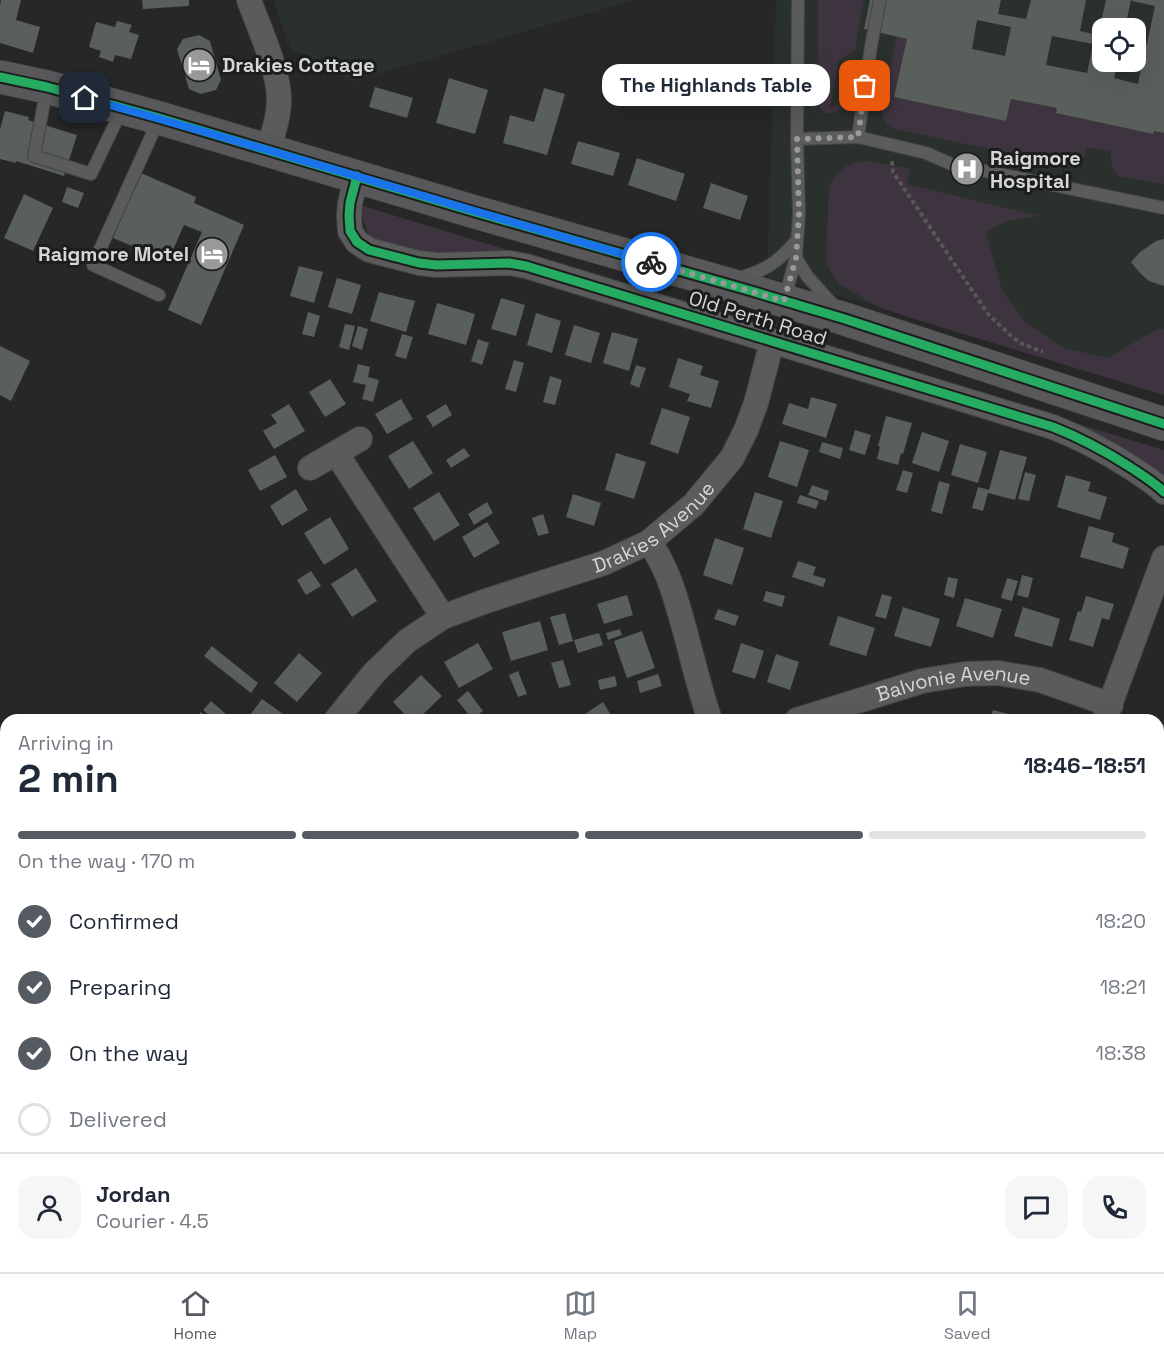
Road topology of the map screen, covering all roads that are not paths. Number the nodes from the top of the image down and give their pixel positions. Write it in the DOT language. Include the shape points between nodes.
graph roads {
  1 [pos="249,0"];
  2 [pos="798,0"];
  3 [pos="880,0"];
  4 [pos="0,76"];
  5 [pos="47,87"];
  6 [pos="123,108"];
  7 [pos="159,118"];
  8 [pos="858,137"];
  9 [pos="797,139"];
  10 [pos="268,150"];
  11 [pos="357,176"];
  12 [pos="1164,208"];
  13 [pos="797,240"];
  14 [pos="796,258"];
  15 [pos="723,283"];
  16 [pos="159,295"];
  17 [pos="784,301"];
  18 [pos="845,320"];
  19 [pos="772,342"];
  20 [pos="1164,424"];
  21 [pos="360,439"];
  22 [pos="336,453"];
  23 [pos="310,468"];
  24 [pos="1164,492"];
  25 [pos="649,542"];
  26 [pos="1164,558"];
  27 [pos="443,617"];
  28 [pos="1108,712"];
  29 [pos="341,714"];
  30 [pos="708,714"];
  31 [pos="816,714"];
  1 -- 10 [label="street" via="277,77 277,116"];
  2 -- 9 [label="lane"];
  3 -- 8 [label="lane"];
  4 -- 5 [label="main road, Old Perth Road"];
  5 -- 6 [label="main road, Old Perth Road"];
  5 -- 6 [label="lane" via="34,156 91,174"];
  6 -- 7 [label="main road, Old Perth Road"];
  7 -- 10 [label="main road, Old Perth Road"];
  7 -- 16 [label="lane" via="93,265"];
  8 -- 9 [label="lane"];
  8 -- 12 [label="lane" via="926,153 951,164"];
  9 -- 13 [label="lane"];
  10 -- 11 [label="main road, Old Perth Road"];
  11 -- 15 [label="main road, Old Perth Road"];
  11 -- 19 [label="street, Old Perth Road" via="350,203 350,231 369,250 437,265 526,266"];
  13 -- 14 [label="lane"];
  13 -- 15 [label="lane" via="782,257 758,272"];
  14 -- 17 [label="lane"];
  14 -- 18 [label="lane"];
  15 -- 17 [label="main road, Old Perth Road"];
  17 -- 18 [label="main road, Old Perth Road"];
  18 -- 20 [label="main road, Old Perth Road"];
  19 -- 24 [label="street, Old Perth Road" via="1053,427 1100,448"];
  19 -- 25 [label="street, Drakies Avenue" via="756,403 732,458 694,504"];
  21 -- 22 [label="street"];
  22 -- 23 [label="street"];
  22 -- 27 [label="street"];
  25 -- 27 [label="street, Drakies Avenue" via="604,563"];
  25 -- 30 [label="street" via="672,585"];
  26 -- 28 [label="street"];
  27 -- 29 [label="street, Drakies Avenue" via="407,641 374,672"];
  28 -- 31 [label="street, Balvonie Avenue" via="1040,680 998,672 922,681"];
}
